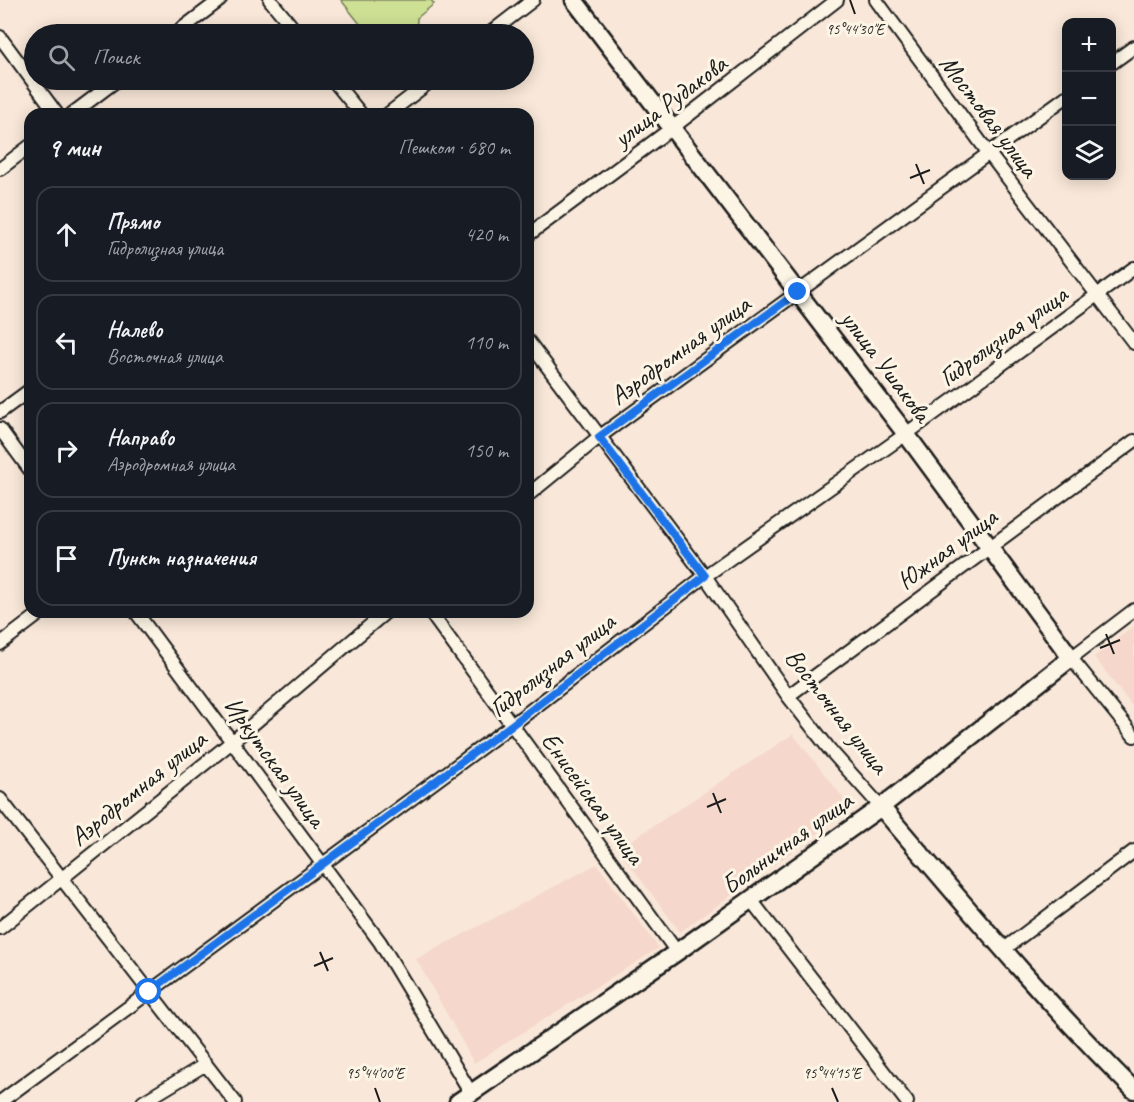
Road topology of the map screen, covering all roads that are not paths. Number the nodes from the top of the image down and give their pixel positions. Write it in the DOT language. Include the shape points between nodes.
graph roads {
  1 [pos="220,0"];
  2 [pos="270,0"];
  3 [pos="533,0"];
  4 [pos="574,0"];
  5 [pos="837,0"];
  6 [pos="876,0"];
  7 [pos="188,24"];
  8 [pos="290,24"];
  9 [pos="502,24"];
  10 [pos="0,38"];
  11 [pos="1134,46"];
  12 [pos="1116,60"];
  13 [pos="24,70"];
  14 [pos="39,90"];
  15 [pos="104,90"];
  16 [pos="341,90"];
  17 [pos="419,90"];
  18 [pos="1062,100"];
  19 [pos="52,108"];
  20 [pos="80,108"];
  21 [pos="356,108"];
  22 [pos="396,108"];
  23 [pos="672,128"];
  24 [pos="24,151"];
  25 [pos="990,155"];
  26 [pos="0,169"];
  27 [pos="534,231"];
  28 [pos="1134,268"];
  29 [pos="798,292"];
  30 [pos="1097,295"];
  31 [pos="1134,343"];
  32 [pos="534,349"];
  33 [pos="24,394"];
  34 [pos="0,412"];
  35 [pos="0,429"];
  36 [pos="906,435"];
  37 [pos="599,437"];
  38 [pos="1134,441"];
  39 [pos="24,462"];
  40 [pos="534,490"];
  41 [pos="988,546"];
  42 [pos="705,576"];
  43 [pos="1134,610"];
  44 [pos="34,618"];
  45 [pos="141,618"];
  46 [pos="379,618"];
  47 [pos="434,618"];
  48 [pos="0,644"];
  49 [pos="1071,658"];
  50 [pos="789,696"];
  51 [pos="513,724"];
  52 [pos="1134,736"];
  53 [pos="233,741"];
  54 [pos="0,799"];
  55 [pos="881,807"];
  56 [pos="1134,851"];
  57 [pos="322,864"];
  58 [pos="62,879"];
  59 [pos="751,900"];
  60 [pos="0,928"];
  61 [pos="1003,950"];
  62 [pos="677,952"];
  63 [pos="149,992"];
  64 [pos="206,1064"];
  65 [pos="1134,1090"];
  66 [pos="465,1097"];
  67 [pos="0,1102"];
  68 [pos="143,1102"];
  69 [pos="235,1102"];
  70 [pos="907,1102"];
  1 -- 7 [label="street"];
  2 -- 8 [label="street"];
  3 -- 9 [label="street"];
  4 -- 23 [label="street, улица Ушакова"];
  5 -- 23 [label="street, улица Рудакова"];
  6 -- 25 [label="street, Мостовая улица"];
  10 -- 13 [label="street"];
  11 -- 12 [label="street"];
  14 -- 19 [label="street"];
  15 -- 20 [label="street"];
  16 -- 21 [label="street"];
  17 -- 22 [label="street"];
  18 -- 25 [label="street, Аэродромная улица"];
  23 -- 27 [label="street, улица Рудакова"];
  23 -- 29 [label="street, улица Ушакова"];
  24 -- 26 [label="street"];
  25 -- 29 [label="street, Аэродромная улица"];
  25 -- 30 [label="street, Мостовая улица"];
  28 -- 30 [label="street, Гидролизная улица"];
  29 -- 36 [label="street, улица Ушакова"];
  29 -- 37 [label="street, Аэродромная улица"];
  30 -- 31 [label="street, Мостовая улица"];
  30 -- 36 [label="street, Гидролизная улица"];
  32 -- 37 [label="street, Восточная улица"];
  33 -- 34 [label="street"];
  35 -- 39 [label="street"];
  36 -- 41 [label="street, улица Ушакова"];
  36 -- 42 [label="street, Гидролизная улица"];
  37 -- 40 [label="street, Аэродромная улица"];
  37 -- 42 [label="street, Восточная улица"];
  38 -- 41 [label="street, Южная улица"];
  41 -- 49 [label="street, улица Ушакова"];
  41 -- 50 [label="street, Южная улица"];
  42 -- 50 [label="street, Восточная улица"];
  42 -- 51 [label="street, Гидролизная улица"];
  43 -- 49 [label="street, Больничная улица"];
  44 -- 48 [label="street"];
  45 -- 53 [label="street, Иркутская улица"];
  46 -- 53 [label="street, Аэродромная улица"];
  47 -- 51 [label="street, Енисейская улица"];
  49 -- 52 [label="street, улица Ушакова"];
  49 -- 55 [label="street, Больничная улица"];
  50 -- 55 [label="street, Восточная улица"];
  51 -- 57 [label="street, Гидролизная улица"];
  51 -- 62 [label="street, Енисейская улица"];
  53 -- 57 [label="street, Иркутская улица"];
  53 -- 58 [label="street, Аэродромная улица"];
  54 -- 58 [label="street"];
  55 -- 59 [label="street, Больничная улица"];
  55 -- 61 [label="street, Восточная улица"];
  56 -- 61 [label="street"];
  57 -- 63 [label="street, Гидролизная улица"];
  57 -- 66 [label="street, Иркутская улица" via="380,942"];
  58 -- 60 [label="street, Аэродромная улица"];
  58 -- 63 [label="street"];
  59 -- 62 [label="street, Больничная улица"];
  59 -- 70 [label="street"];
  61 -- 65 [label="street, Восточная улица"];
  62 -- 66 [label="street, Больничная улица"];
  63 -- 64 [label="street"];
  63 -- 67 [label="street, Гидролизная улица"];
  64 -- 68 [label="street"];
  64 -- 69 [label="street"];
}
